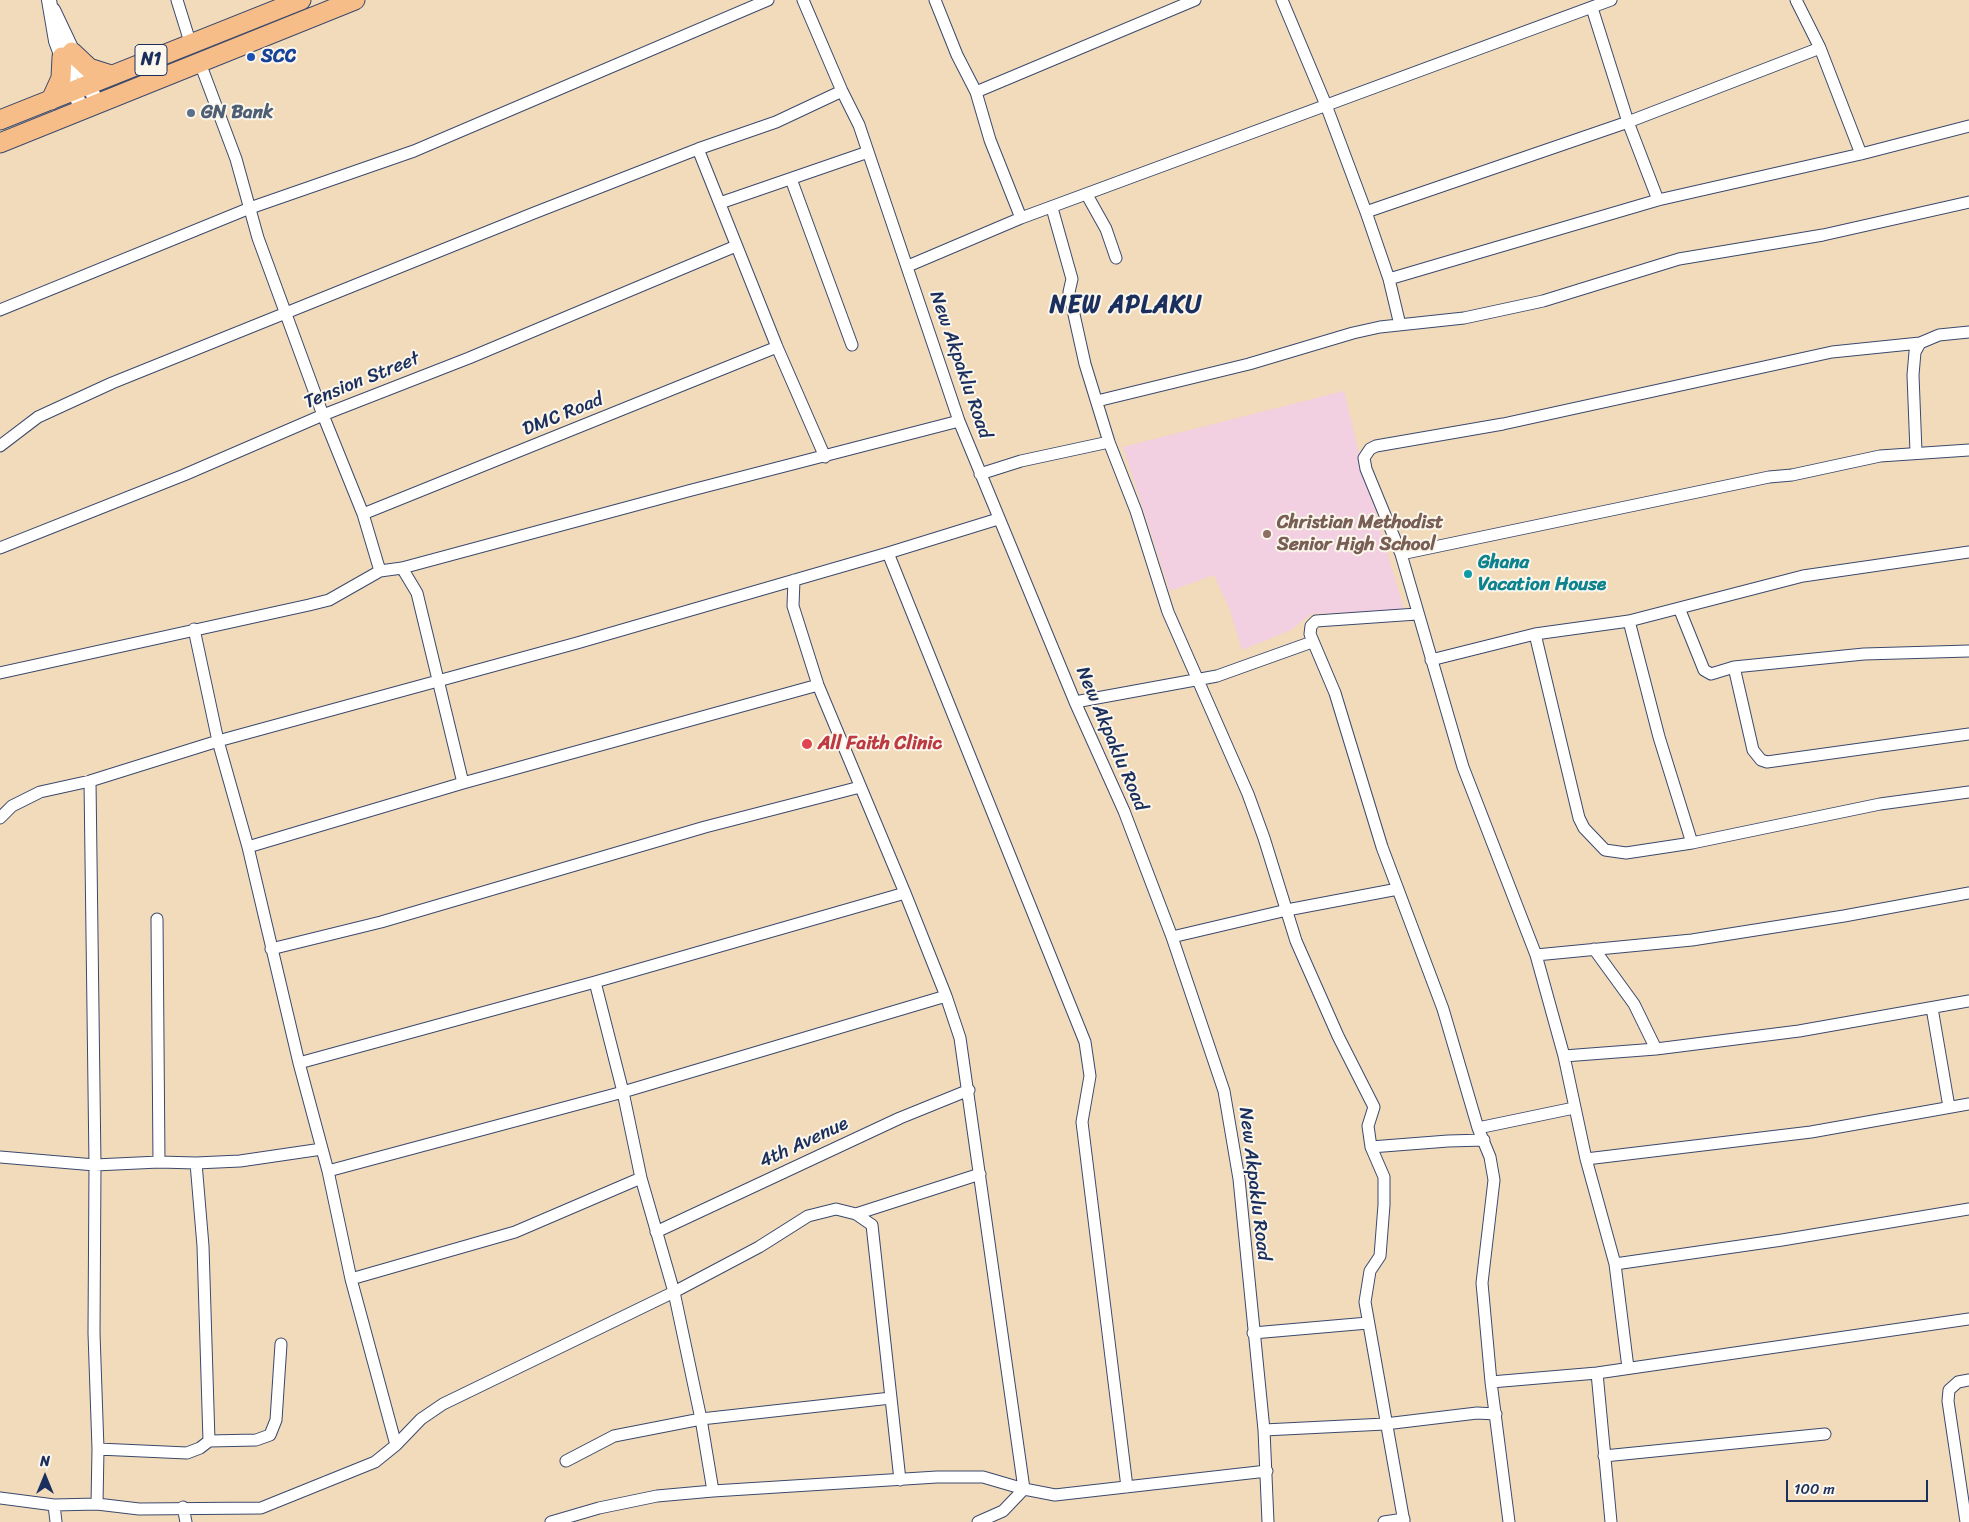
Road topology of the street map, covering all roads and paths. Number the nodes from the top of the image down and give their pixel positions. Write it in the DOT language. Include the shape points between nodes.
graph roads {
  1 [pos="177,0"];
  2 [pos="298,0"];
  3 [pos="355,0"];
  4 [pos="768,0"];
  5 [pos="803,0"];
  6 [pos="935,0"];
  7 [pos="1195,0"];
  8 [pos="1282,0"];
  9 [pos="1611,0"];
  10 [pos="1796,0"];
  11 [pos="49,1"];
  12 [pos="1592,8"];
  13 [pos="307,19"];
  14 [pos="191,45"];
  15 [pos="1820,48"];
  16 [pos="67,55"];
  17 [pos="200,63"];
  18 [pos="111,75"];
  19 [pos="81,87"];
  20 [pos="842,91"];
  21 [pos="976,92"];
  22 [pos="51,100"];
  23 [pos="1326,105"];
  24 [pos="90,108"];
  25 [pos="0,120"];
  26 [pos="1628,122"];
  27 [pos="1969,126"];
  28 [pos="0,143"];
  29 [pos="698,149"];
  30 [pos="868,152"];
  31 [pos="1861,154"];
  32 [pos="791,179"];
  33 [pos="1087,195"];
  34 [pos="1658,200"];
  35 [pos="1969,202"];
  36 [pos="720,203"];
  37 [pos="250,208"];
  38 [pos="1052,208"];
  39 [pos="1366,212"];
  40 [pos="1021,218"];
  41 [pos="736,246"];
  42 [pos="1116,258"];
  43 [pos="908,266"];
  44 [pos="1389,279"];
  45 [pos="0,310"];
  46 [pos="286,312"];
  47 [pos="1400,325"];
  48 [pos="1969,332"];
  49 [pos="1920,343"];
  50 [pos="852,345"];
  51 [pos="777,347"];
  52 [pos="1097,401"];
  53 [pos="323,415"];
  54 [pos="959,421"];
  55 [pos="1109,442"];
  56 [pos="0,446"];
  57 [pos="1969,450"];
  58 [pos="1916,452"];
  59 [pos="825,457"];
  60 [pos="980,474"];
  61 [pos="363,514"];
  62 [pos="998,519"];
  63 [pos="0,548"];
  64 [pos="1969,552"];
  65 [pos="888,553"];
  66 [pos="1401,554"];
  67 [pos="402,568"];
  68 [pos="380,570"];
  69 [pos="794,580"];
  70 [pos="1679,608"];
  71 [pos="1417,614"];
  72 [pos="1629,621"];
  73 [pos="194,629"];
  74 [pos="1535,634"];
  75 [pos="1312,642"];
  76 [pos="1969,651"];
  77 [pos="1431,660"];
  78 [pos="1734,667"];
  79 [pos="1,669"];
  80 [pos="1197,678"];
  81 [pos="437,682"];
  82 [pos="818,685"];
  83 [pos="1075,702"];
  84 [pos="1969,734"];
  85 [pos="218,741"];
  86 [pos="90,782"];
  87 [pos="463,784"];
  88 [pos="860,787"];
  89 [pos="1969,792"];
  90 [pos="0,818"];
  91 [pos="1692,843"];
  92 [pos="248,846"];
  93 [pos="1398,889"];
  94 [pos="905,893"];
  95 [pos="1969,893"];
  96 [pos="1287,910"];
  97 [pos="157,919"];
  98 [pos="1172,937"];
  99 [pos="271,949"];
  100 [pos="1594,949"];
  101 [pos="1536,955"];
  102 [pos="595,982"];
  103 [pos="946,996"];
  104 [pos="1969,1001"];
  105 [pos="1932,1008"];
  106 [pos="1656,1049"];
  107 [pos="1564,1056"];
  108 [pos="299,1063"];
  109 [pos="969,1090"];
  110 [pos="623,1092"];
  111 [pos="1969,1104"];
  112 [pos="1949,1107"];
  113 [pos="1574,1108"];
  114 [pos="1478,1128"];
  115 [pos="1484,1140"];
  116 [pos="1371,1147"];
  117 [pos="322,1148"];
  118 [pos="0,1157"];
  119 [pos="1586,1159"];
  120 [pos="159,1162"];
  121 [pos="196,1163"];
  122 [pos="95,1165"];
  123 [pos="328,1171"];
  124 [pos="980,1174"];
  125 [pos="641,1178"];
  126 [pos="1969,1209"];
  127 [pos="856,1214"];
  128 [pos="656,1232"];
  129 [pos="1615,1264"];
  130 [pos="351,1279"];
  131 [pos="674,1292"];
  132 [pos="1969,1320"];
  133 [pos="1368,1323"];
  134 [pos="1253,1333"];
  135 [pos="281,1344"];
  136 [pos="1628,1368"];
  137 [pos="1597,1373"];
  138 [pos="1969,1380"];
  139 [pos="1490,1382"];
  140 [pos="891,1398"];
  141 [pos="1496,1414"];
  142 [pos="701,1419"];
  143 [pos="1385,1424"];
  144 [pos="1264,1430"];
  145 [pos="1825,1434"];
  146 [pos="210,1441"];
  147 [pos="396,1446"];
  148 [pos="98,1449"];
  149 [pos="1604,1456"];
  150 [pos="566,1461"];
  151 [pos="1268,1471"];
  152 [pos="900,1480"];
  153 [pos="1128,1487"];
  154 [pos="1024,1489"];
  155 [pos="713,1491"];
  156 [pos="0,1498"];
  157 [pos="97,1504"];
  158 [pos="54,1505"];
  159 [pos="183,1507"];
  160 [pos="1404,1521"];
  161 [pos="56,1522"];
  162 [pos="186,1522"];
  163 [pos="551,1522"];
  164 [pos="978,1522"];
  165 [pos="1268,1522"];
  166 [pos="1384,1522"];
  167 [pos="1509,1522"];
  168 [pos="1611,1522"];
  169 [pos="1966,1522"];
  1 -- 14 [label="street"];
  2 -- 13 [label="street"];
  2 -- 14 [label="highway, N1"];
  3 -- 13 [label="highway, N1"];
  4 -- 37 [label="street" via="414,150"];
  5 -- 20 [label="street, New Akpaklu Road"];
  6 -- 21 [label="street" via="956,55"];
  7 -- 21 [label="street"];
  8 -- 23 [label="street"];
  9 -- 12 [label="street"];
  10 -- 15 [label="street"];
  11 -- 16 [label="street" via="53,31"];
  12 -- 23 [label="street"];
  12 -- 26 [label="street"];
  13 -- 17 [label="highway, N1"];
  14 -- 18 [label="highway, N1"];
  15 -- 26 [label="street"];
  15 -- 31 [label="street"];
  16 -- 18 [label="highway" via="89,68"];
  16 -- 19 [label="street"];
  16 -- 22 [label="highway"];
  17 -- 24 [label="highway, N1"];
  17 -- 37 [label="street" via="236,159"];
  18 -- 19 [label="highway, N1"];
  19 -- 22 [label="highway, N1"];
  19 -- 24 [label="street"];
  20 -- 29 [label="street" via="776,122"];
  20 -- 30 [label="street, New Akpaklu Road" via="859,124"];
  21 -- 40 [label="street" via="990,140"];
  22 -- 25 [label="highway, N1"];
  23 -- 33 [label="street"];
  23 -- 39 [label="street"];
  24 -- 28 [label="highway, N1"];
  26 -- 34 [label="street"];
  26 -- 39 [label="street"];
  27 -- 31 [label="street"];
  29 -- 36 [label="street"];
  29 -- 46 [label="street"];
  30 -- 32 [label="street"];
  30 -- 43 [label="street, New Akpaklu Road"];
  31 -- 34 [label="street"];
  32 -- 36 [label="street"];
  32 -- 50 [label="street"];
  33 -- 38 [label="street"];
  33 -- 42 [label="street" via="1106,230"];
  34 -- 44 [label="street"];
  35 -- 47 [label="street" via="1823,235 1679,259 1525,305 1464,318"];
  36 -- 41 [label="street"];
  37 -- 45 [label="street"];
  37 -- 46 [label="street"];
  38 -- 40 [label="street"];
  38 -- 52 [label="street" via="1072,279 1069,292"];
  39 -- 44 [label="street"];
  40 -- 43 [label="street"];
  41 -- 51 [label="street"];
  41 -- 53 [label="street, Tension Street" via="469,358"];
  43 -- 54 [label="street, New Akpaklu Road"];
  44 -- 47 [label="street"];
  46 -- 53 [label="street"];
  46 -- 56 [label="street" via="38,417"];
  47 -- 52 [label="street" via="1353,333 1249,364"];
  48 -- 49 [label="street" via="1939,336"];
  49 -- 58 [label="street" via="1915,352 1913,374"];
  49 -- 66 [label="street" via="1832,352 1503,424 1376,446 1366,453 1366,469"];
  51 -- 59 [label="street"];
  51 -- 61 [label="street, DMC Road"];
  52 -- 55 [label="street"];
  53 -- 61 [label="street"];
  53 -- 63 [label="street, Tension Street" via="184,475"];
  54 -- 59 [label="street"];
  54 -- 60 [label="street, New Akpaklu Road"];
  55 -- 60 [label="street" via="1021,461"];
  55 -- 80 [label="street" via="1136,512 1168,612"];
  57 -- 58 [label="street"];
  58 -- 66 [label="street" via="1769,477"];
  59 -- 67 [label="street"];
  60 -- 62 [label="street, New Akpaklu Road"];
  61 -- 68 [label="street"];
  62 -- 65 [label="street"];
  62 -- 83 [label="street, New Akpaklu Road"];
  64 -- 70 [label="street" via="1803,576"];
  65 -- 69 [label="street"];
  65 -- 153 [label="street" via="1086,1042 1090,1076 1082,1122"];
  66 -- 71 [label="street"];
  67 -- 68 [label="street"];
  67 -- 81 [label="street" via="418,593"];
  68 -- 73 [label="street" via="329,600"];
  69 -- 81 [label="street"];
  69 -- 82 [label="street" via="793,606"];
  70 -- 72 [label="street"];
  70 -- 78 [label="street" via="1704,670 1711,674"];
  71 -- 75 [label="street" via="1316,621 1311,626"];
  71 -- 77 [label="street"];
  72 -- 74 [label="street"];
  72 -- 91 [label="street" via="1659,737"];
  73 -- 79 [label="street"];
  73 -- 85 [label="street"];
  74 -- 77 [label="street"];
  74 -- 91 [label="street" via="1584,828 1605,850 1615,852"];
  75 -- 80 [label="street" via="1217,676"];
  75 -- 93 [label="street" via="1334,693"];
  76 -- 78 [label="street" via="1864,654"];
  77 -- 101 [label="street" via="1475,801"];
  78 -- 84 [label="street" via="1753,750 1767,762"];
  80 -- 83 [label="street"];
  80 -- 96 [label="street" via="1248,794"];
  81 -- 85 [label="street"];
  81 -- 87 [label="street"];
  82 -- 87 [label="street"];
  82 -- 88 [label="street"];
  83 -- 98 [label="street, New Akpaklu Road" via="1118,794"];
  85 -- 86 [label="street"];
  85 -- 92 [label="street"];
  86 -- 90 [label="street" via="40,792 12,806"];
  86 -- 122 [label="street"];
  87 -- 92 [label="street"];
  88 -- 94 [label="street"];
  88 -- 99 [label="street" via="705,827 381,922"];
  89 -- 91 [label="street" via="1880,804"];
  92 -- 99 [label="street"];
  93 -- 96 [label="street"];
  93 -- 114 [label="street" via="1443,1009"];
  94 -- 102 [label="street"];
  94 -- 103 [label="street"];
  95 -- 100 [label="street" via="1692,940"];
  96 -- 98 [label="street"];
  96 -- 116 [label="street" via="1296,941 1374,1107 1368,1126"];
  97 -- 120 [label="street"];
  98 -- 134 [label="street, New Akpaklu Road" via="1226,1100 1238,1170"];
  99 -- 108 [label="street"];
  100 -- 101 [label="street"];
  100 -- 106 [label="street" via="1634,1004"];
  101 -- 107 [label="street"];
  102 -- 108 [label="street"];
  102 -- 110 [label="street"];
  103 -- 109 [label="street" via="960,1038"];
  103 -- 110 [label="street"];
  104 -- 105 [label="street"];
  105 -- 106 [label="street" via="1799,1032"];
  105 -- 112 [label="street"];
  106 -- 107 [label="street"];
  107 -- 113 [label="street"];
  108 -- 117 [label="street"];
  109 -- 124 [label="street"];
  109 -- 128 [label="street, 4th Avenue" via="900,1118"];
  110 -- 123 [label="street"];
  110 -- 125 [label="street"];
  111 -- 112 [label="street"];
  112 -- 119 [label="street" via="1811,1132"];
  113 -- 114 [label="street"];
  113 -- 119 [label="street"];
  114 -- 115 [label="street"];
  115 -- 116 [label="street"];
  115 -- 139 [label="street" via="1494,1180 1482,1283"];
  116 -- 133 [label="street" via="1384,1177 1384,1205 1380,1256 1370,1271 1365,1302"];
  117 -- 121 [label="street" via="240,1161"];
  117 -- 123 [label="street"];
  118 -- 122 [label="street"];
  119 -- 129 [label="street"];
  120 -- 121 [label="street"];
  120 -- 122 [label="street"];
  121 -- 146 [label="street" via="203,1246"];
  122 -- 148 [label="street" via="94,1333"];
  123 -- 130 [label="street"];
  124 -- 127 [label="street"];
  124 -- 154 [label="street"];
  125 -- 128 [label="street"];
  125 -- 130 [label="street" via="515,1232"];
  126 -- 129 [label="street"];
  127 -- 131 [label="street" via="836,1208 808,1216 759,1247"];
  127 -- 140 [label="street" via="872,1225"];
  128 -- 131 [label="street"];
  129 -- 136 [label="street"];
  130 -- 147 [label="street"];
  131 -- 142 [label="street"];
  131 -- 147 [label="street" via="443,1404 421,1419"];
  132 -- 136 [label="street"];
  133 -- 134 [label="street"];
  133 -- 143 [label="street"];
  134 -- 144 [label="street, New Akpaklu Road"];
  135 -- 146 [label="street" via="276,1420 270,1435 256,1440"];
  136 -- 137 [label="street"];
  137 -- 139 [label="street"];
  137 -- 149 [label="street"];
  138 -- 169 [label="street" via="1958,1382 1949,1390 1948,1401"];
  139 -- 141 [label="street"];
  140 -- 142 [label="street"];
  140 -- 152 [label="street"];
  141 -- 143 [label="street" via="1477,1413"];
  141 -- 167 [label="street"];
  142 -- 150 [label="street" via="614,1436"];
  142 -- 155 [label="street"];
  143 -- 144 [label="street"];
  143 -- 160 [label="street"];
  144 -- 151 [label="street, New Akpaklu Road"];
  145 -- 149 [label="street"];
  146 -- 148 [label="street" via="187,1452"];
  147 -- 159 [label="street" via="375,1462 261,1508"];
  148 -- 157 [label="street"];
  149 -- 168 [label="street"];
  151 -- 153 [label="street"];
  151 -- 165 [label="street, New Akpaklu Road"];
  152 -- 154 [label="street" via="982,1477"];
  152 -- 155 [label="street"];
  153 -- 154 [label="street" via="1056,1495"];
  154 -- 164 [label="street" via="1003,1512"];
  155 -- 163 [label="street" via="657,1496"];
  156 -- 158 [label="street"];
  157 -- 158 [label="street"];
  157 -- 159 [label="street" via="139,1509"];
  158 -- 161 [label="street"];
  159 -- 162 [label="street"];
  160 -- 166 [label="street"];
}
